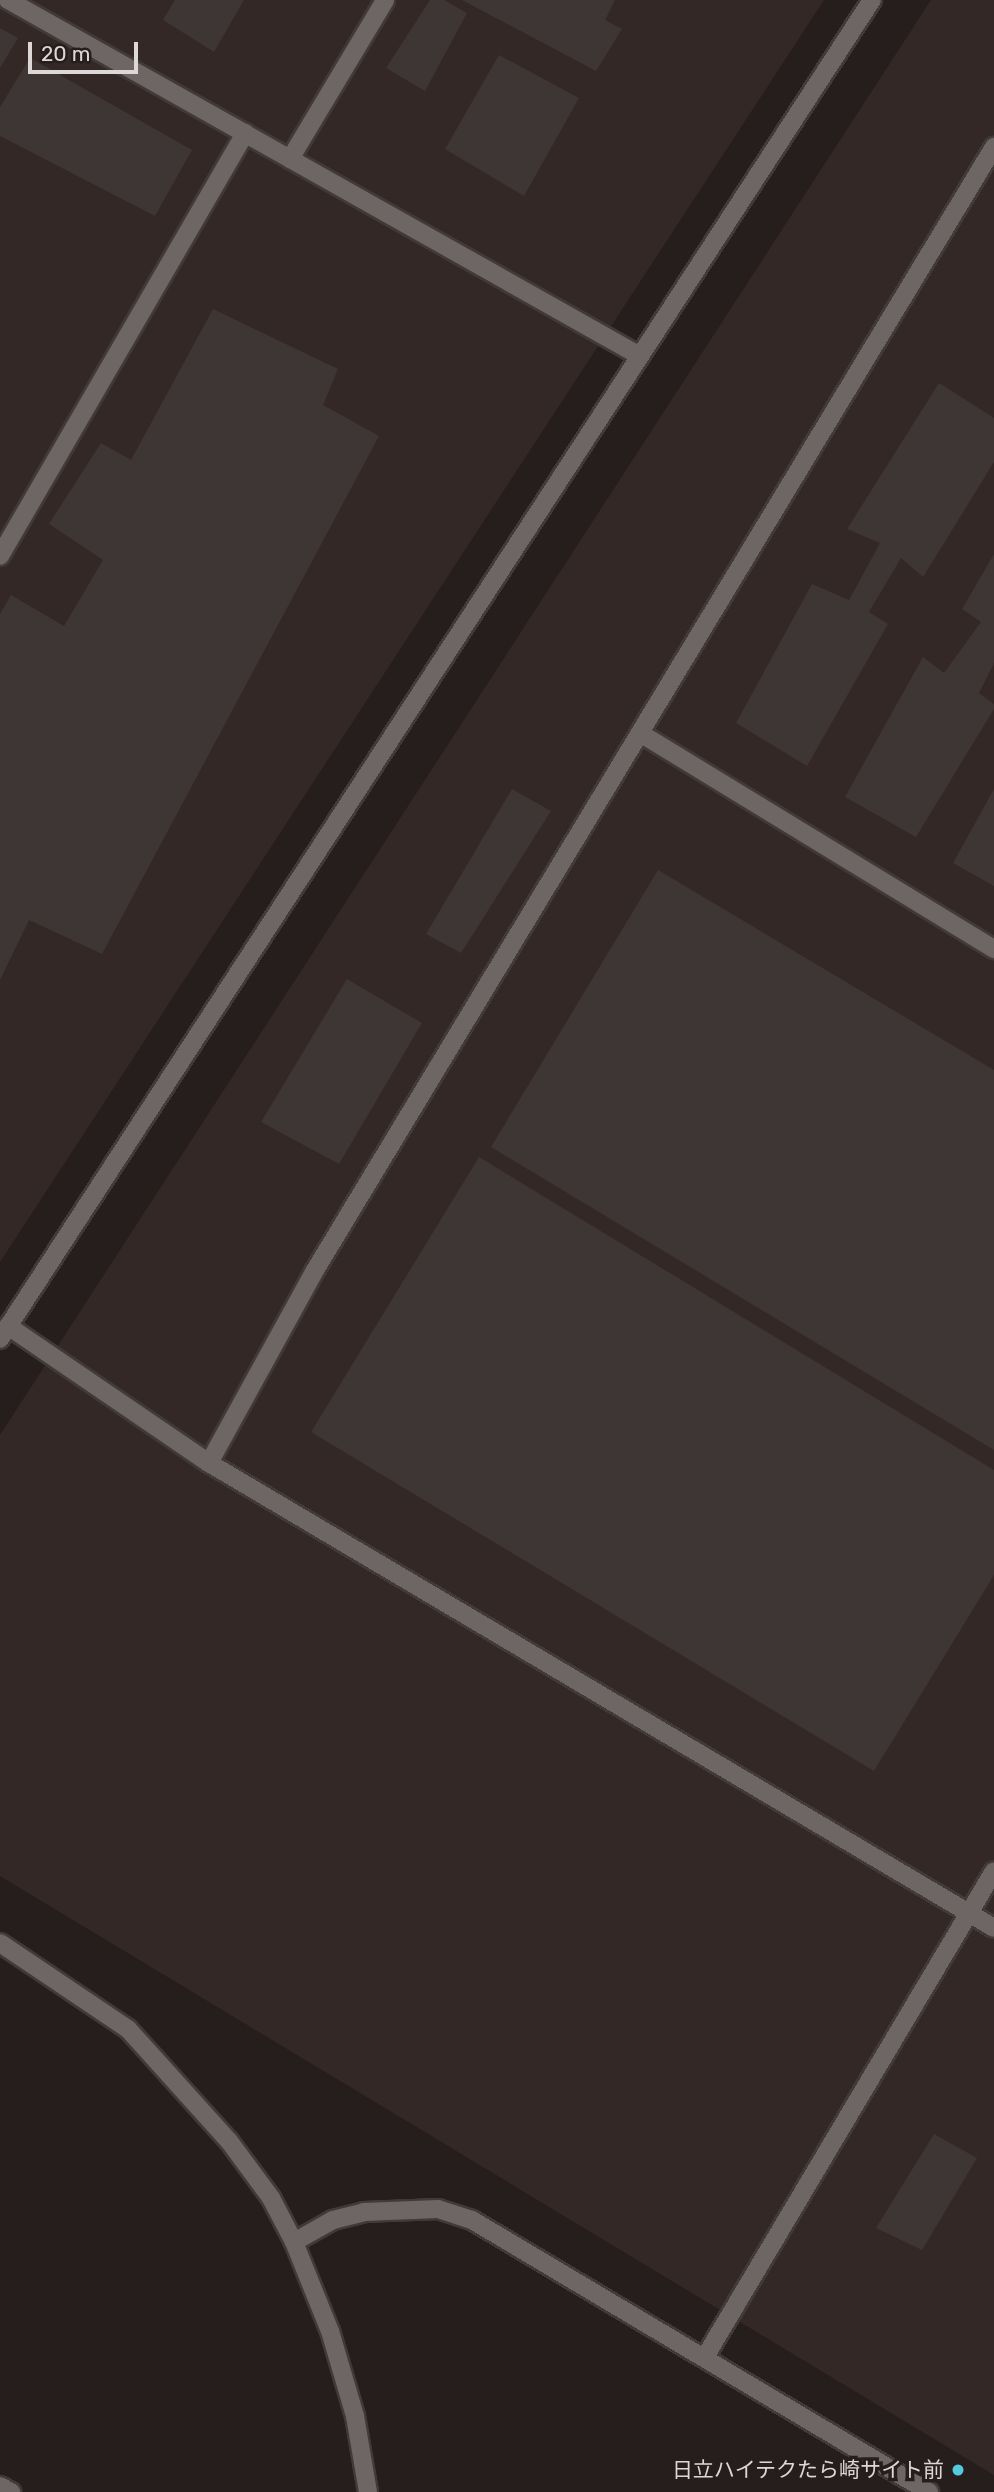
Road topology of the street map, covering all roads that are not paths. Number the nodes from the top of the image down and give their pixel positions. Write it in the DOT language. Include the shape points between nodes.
graph roads {
  1 [pos="8,0"];
  2 [pos="385,0"];
  3 [pos="872,0"];
  4 [pos="245,133"];
  5 [pos="994,147"];
  6 [pos="290,159"];
  7 [pos="640,356"];
  8 [pos="0,556"];
  9 [pos="640,733"];
  10 [pos="994,949"];
  11 [pos="4,1332"];
  12 [pos="209,1463"];
  13 [pos="994,1871"];
  14 [pos="970,1913"];
  15 [pos="994,1928"];
  16 [pos="0,1943"];
  17 [pos="294,2242"];
  18 [pos="705,2357"];
  19 [pos="0,2486"];
  20 [pos="11,2492"];
  21 [pos="369,2492"];
  22 [pos="929,2492"];
  1 -- 4 [label="street"];
  2 -- 6 [label="street"];
  3 -- 7 [label="street"];
  4 -- 6 [label="street"];
  4 -- 8 [label="street"];
  5 -- 9 [label="street"];
  6 -- 7 [label="street"];
  7 -- 11 [label="street"];
  9 -- 10 [label="street"];
  9 -- 12 [label="street" via="314,1272"];
  11 -- 12 [label="street"];
  12 -- 14 [label="street"];
  13 -- 14 [label="street"];
  14 -- 15 [label="street"];
  14 -- 18 [label="street"];
  16 -- 17 [label="street" via="128,2029 229,2141 271,2198"];
  17 -- 18 [label="street" via="334,2220 364,2212 438,2209 472,2220"];
  17 -- 21 [label="street" via="355,2416"];
  18 -- 22 [label="street"];
  19 -- 20 [label="street"];
}
